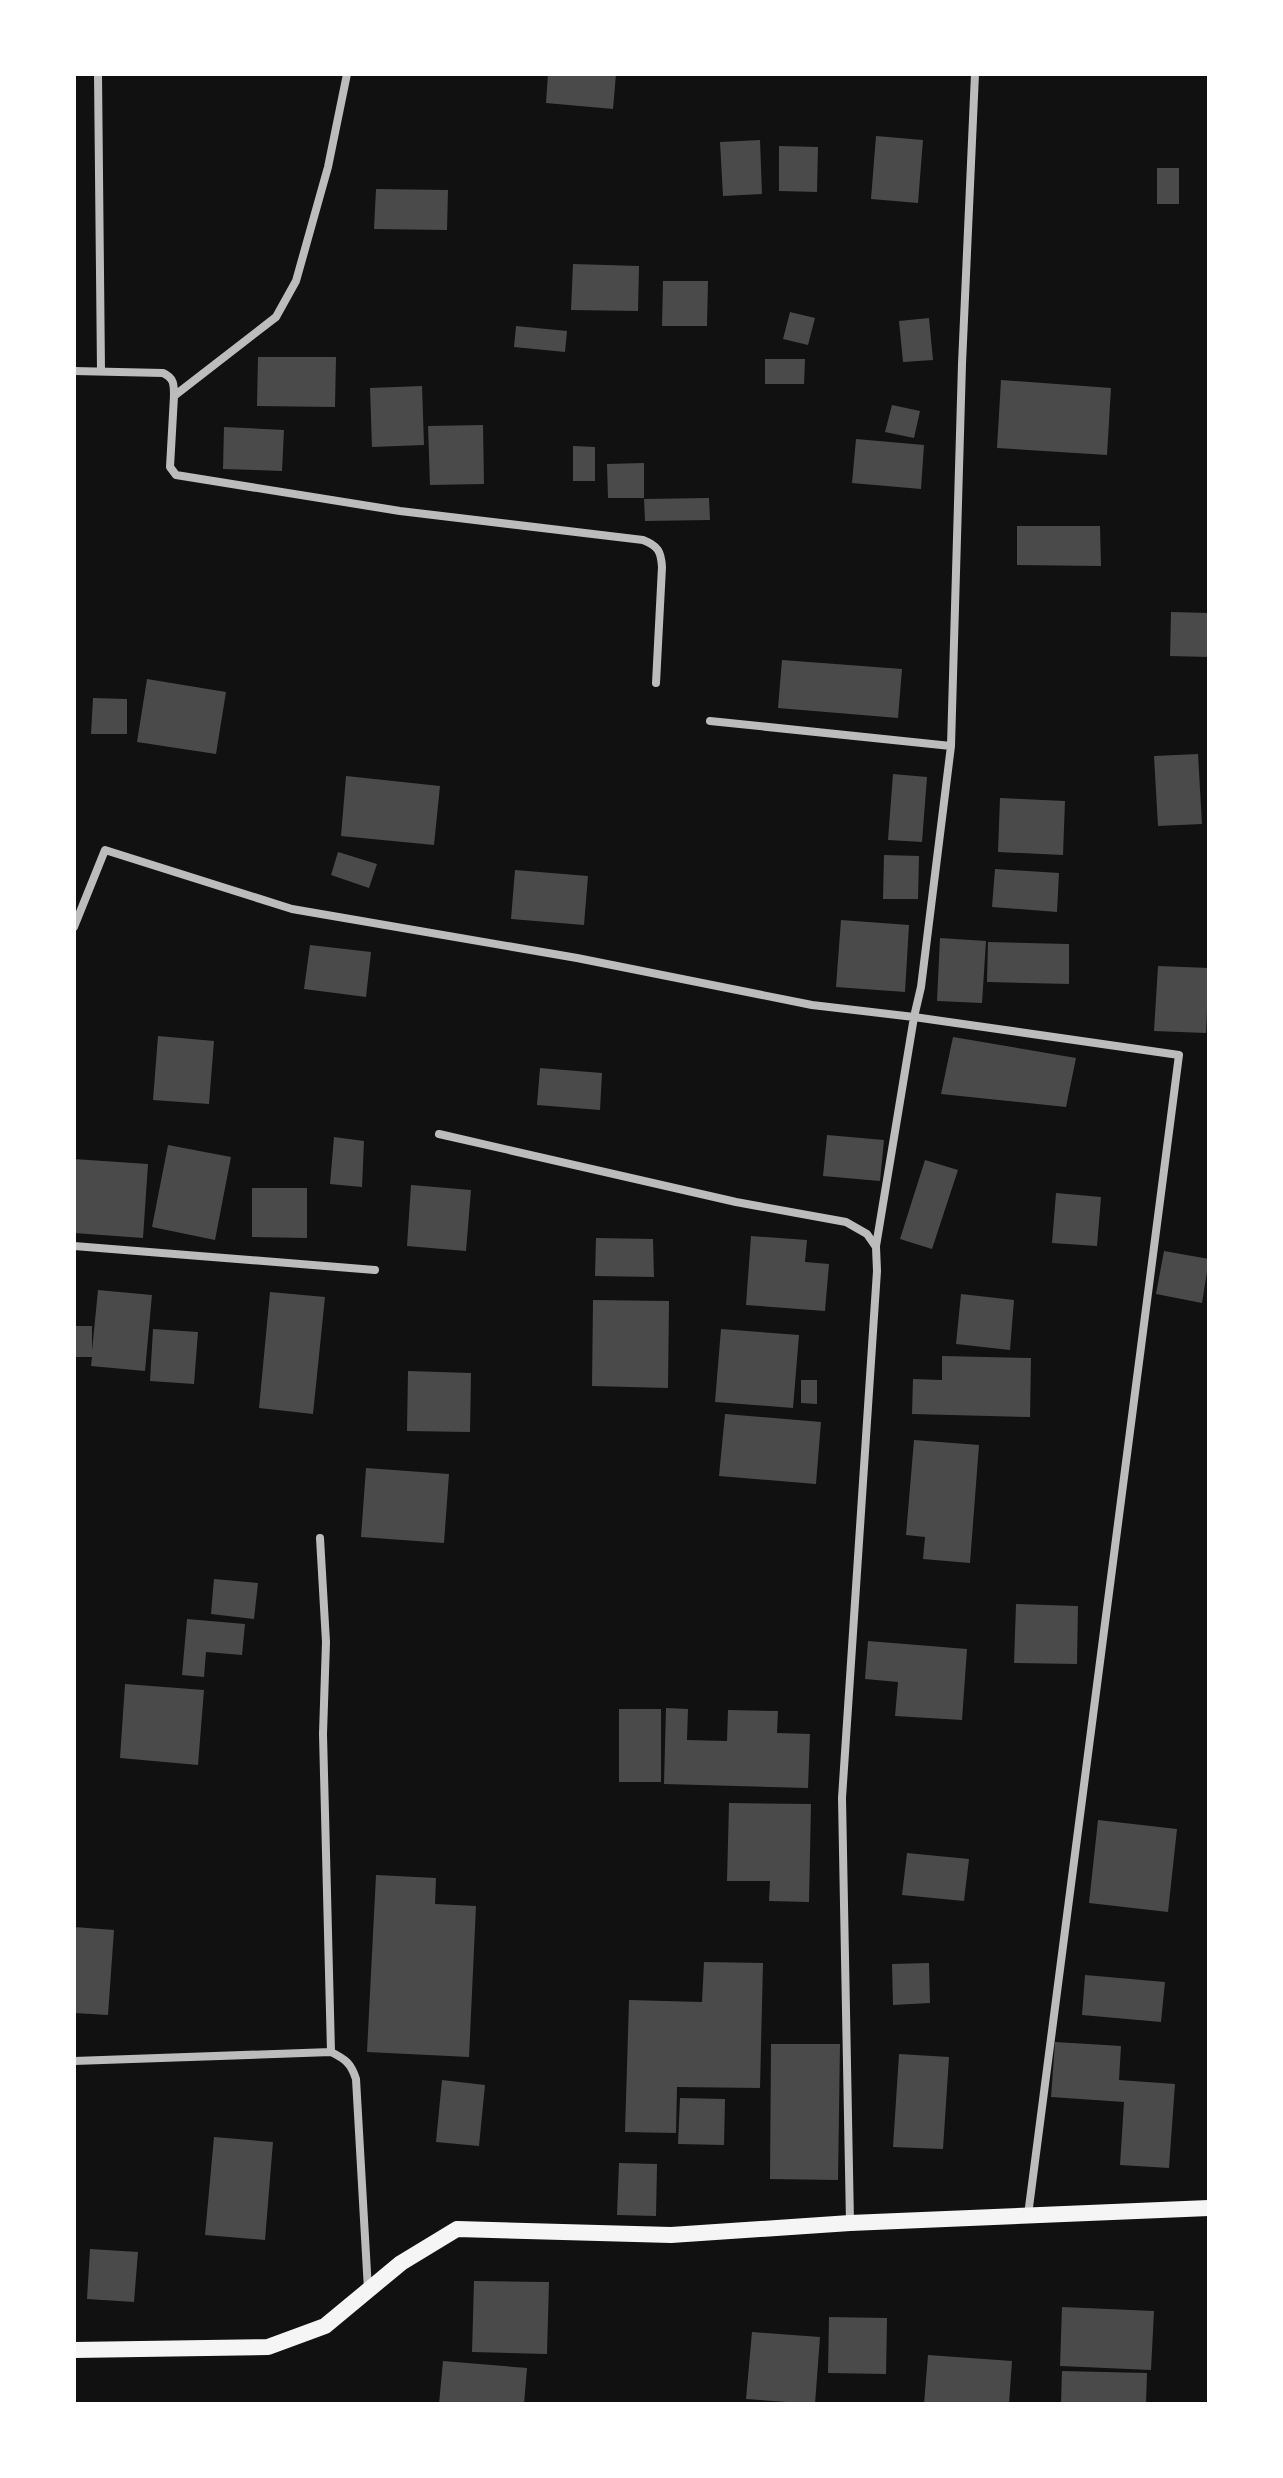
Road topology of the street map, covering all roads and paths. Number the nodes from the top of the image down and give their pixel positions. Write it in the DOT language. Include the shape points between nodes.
graph roads {
  1 [pos="98,74"];
  2 [pos="347,74"];
  3 [pos="975,74"];
  4 [pos="74,371"];
  5 [pos="101,371"];
  6 [pos="174,396"];
  7 [pos="656,683"];
  8 [pos="710,721"];
  9 [pos="951,746"];
  10 [pos="74,927"];
  11 [pos="914,1017"];
  12 [pos="439,1134"];
  13 [pos="74,1246"];
  14 [pos="876,1247"];
  15 [pos="375,1270"];
  16 [pos="320,1538"];
  17 [pos="331,2052"];
  18 [pos="74,2061"];
  19 [pos="1209,2208"];
  20 [pos="1028,2215"];
  21 [pos="850,2223"];
  22 [pos="368,2290"];
  23 [pos="74,2350"];
  1 -- 5 [label="street"];
  2 -- 6 [label="street" via="296,281 276,317"];
  3 -- 9 [label="street"];
  4 -- 5 [label="street"];
  5 -- 6 [label="street" via="163,373 174,384"];
  6 -- 7 [label="street" via="170,467 176,475 653,544 661,552 662,567"];
  8 -- 9 [label="street"];
  9 -- 11 [label="street"];
  10 -- 11 [label="street" via="105,850 292,909 812,1005"];
  11 -- 14 [label="street"];
  11 -- 20 [label="street" via="1179,1055"];
  12 -- 14 [label="street" via="846,1222 867,1234"];
  13 -- 15 [label="street"];
  14 -- 21 [label="street" via="842,1798"];
  16 -- 17 [label="street"];
  17 -- 18 [label="street"];
  17 -- 22 [label="street" via="346,2059 356,2079"];
  19 -- 20 [label="main road"];
  20 -- 21 [label="main road"];
  21 -- 22 [label="main road" via="671,2235 457,2229"];
  22 -- 23 [label="main road" via="325,2326 268,2347"];
}
